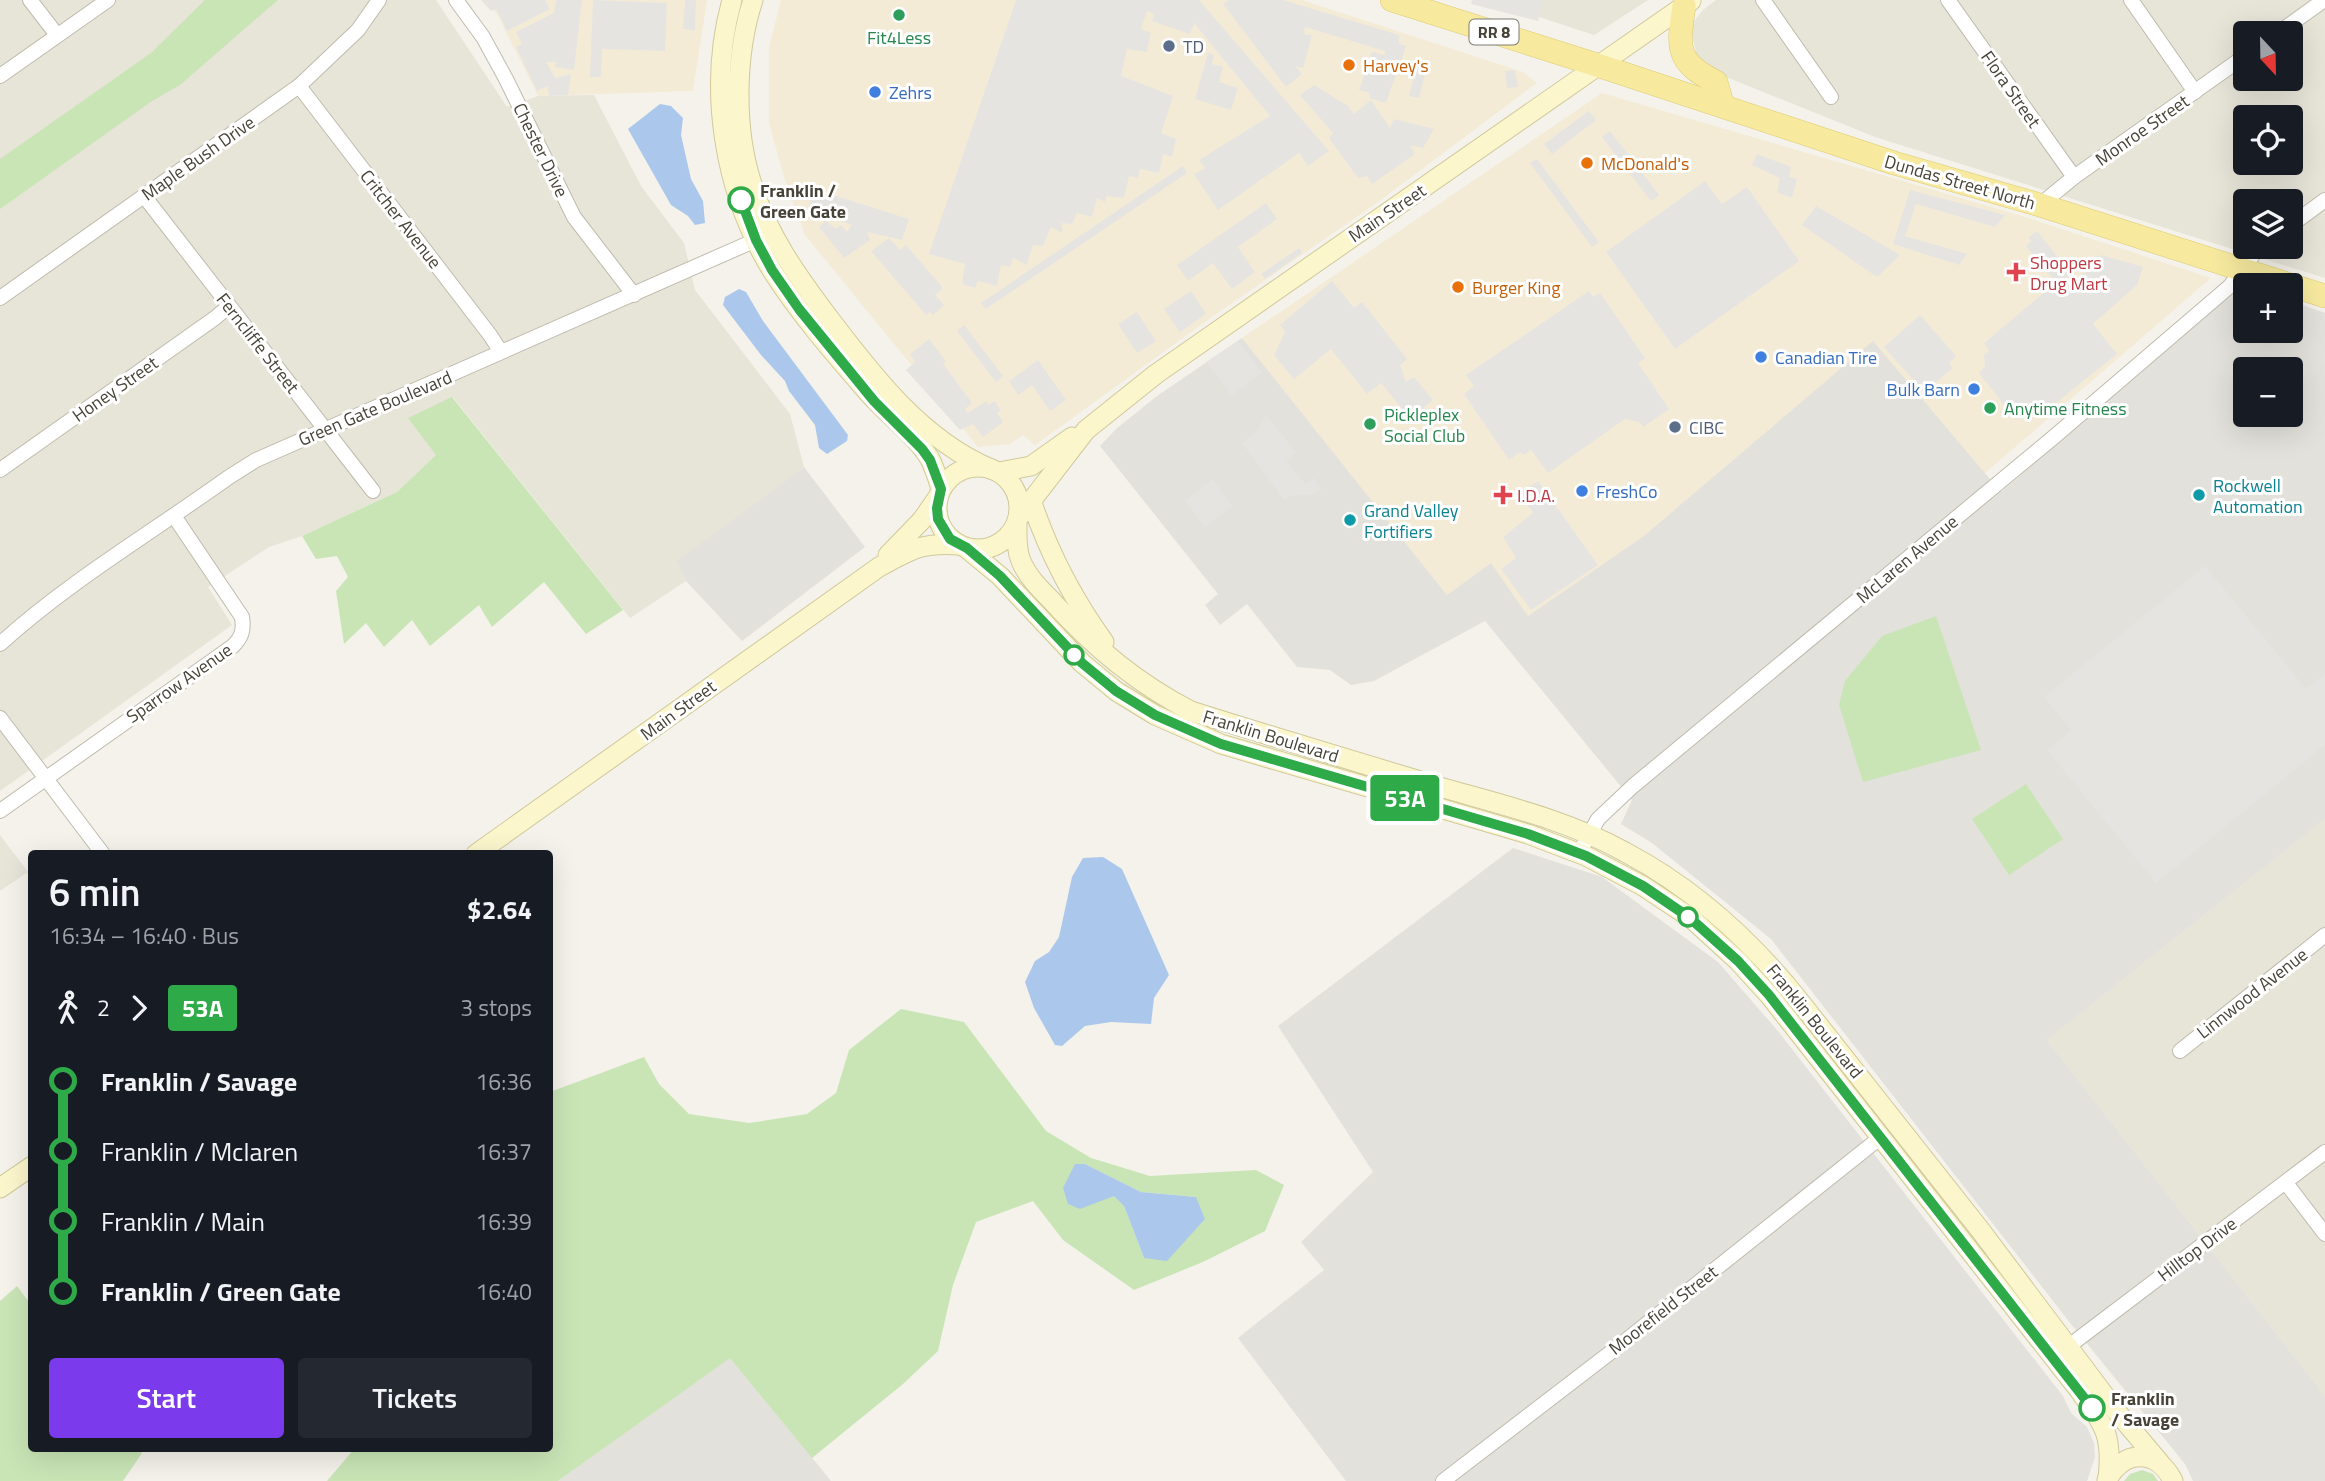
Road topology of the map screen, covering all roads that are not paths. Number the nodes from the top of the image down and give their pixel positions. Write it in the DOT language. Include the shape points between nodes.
graph roads {
  1 [pos="30,0"];
  2 [pos="107,0"];
  3 [pos="379,0"];
  4 [pos="456,0"];
  5 [pos="732,0"];
  6 [pos="753,0"];
  7 [pos="1392,0"];
  8 [pos="1763,0"];
  9 [pos="1948,0"];
  10 [pos="2131,0"];
  11 [pos="2325,0"];
  12 [pos="1688,3"];
  13 [pos="2295,21"];
  14 [pos="57,35"];
  15 [pos="1597,65"];
  16 [pos="2233,65"];
  17 [pos="0,75"];
  18 [pos="299,86"];
  19 [pos="2195,92"];
  20 [pos="1831,97"];
  21 [pos="1723,106"];
  22 [pos="2074,177"];
  23 [pos="144,195"];
  24 [pos="2325,201"];
  25 [pos="2040,205"];
  26 [pos="2303,217"];
  27 [pos="756,240"];
  28 [pos="2251,259"];
  29 [pos="2242,269"];
  30 [pos="634,295"];
  31 [pos="2325,296"];
  32 [pos="0,298"];
  33 [pos="229,306"];
  34 [pos="501,352"];
  35 [pos="327,429"];
  36 [pos="1086,430"];
  37 [pos="995,470"];
  38 [pos="0,471"];
  39 [pos="373,491"];
  40 [pos="940,493"];
  41 [pos="1031,500"];
  42 [pos="174,516"];
  43 [pos="1018,520"];
  44 [pos="963,547"];
  45 [pos="879,566"];
  46 [pos="22,624"];
  47 [pos="0,633"];
  48 [pos="0,644"];
  49 [pos="1124,670"];
  50 [pos="0,718"];
  51 [pos="46,779"];
  52 [pos="0,811"];
  53 [pos="1588,833"];
  54 [pos="100,850"];
  55 [pos="482,850"];
  56 [pos="1579,853"];
  57 [pos="2325,935"];
  58 [pos="2180,1051"];
  59 [pos="1881,1137"];
  60 [pos="2325,1152"];
  61 [pos="28,1169"];
  62 [pos="2286,1183"];
  63 [pos="0,1188"];
  64 [pos="2325,1234"];
  65 [pos="2069,1346"];
  66 [pos="2160,1462"];
  67 [pos="2107,1480"];
  68 [pos="1443,1481"];
  69 [pos="2173,1481"];
  1 -- 14 [label="street"];
  2 -- 14 [label="street"];
  3 -- 18 [label="street, Maple Bush Drive" via="358,30"];
  4 -- 30 [label="street, Chester Drive" via="500,68 574,217"];
  5 -- 27 [label="main road" via="722,55 723,128 733,180"];
  6 -- 37 [label="main road" via="741,47 740,114 752,184 773,234 816,300 886,389 947,443"];
  7 -- 15 [label="main road, RR 8"];
  8 -- 20 [label="street"];
  9 -- 22 [label="street, Flora Street"];
  10 -- 19 [label="street"];
  11 -- 13 [label="street"];
  12 -- 15 [label="main road, Main Street"];
  12 -- 21 [label="main road" via="1679,41 1682,55 1692,68 1716,82"];
  14 -- 17 [label="street"];
  15 -- 21 [label="main road, Dundas Street North / RR 8"];
  15 -- 36 [label="main road, Main Street" via="1156,374"];
  16 -- 19 [label="street, Monroe Street"];
  18 -- 23 [label="street, Maple Bush Drive"];
  18 -- 34 [label="street, Critcher Avenue"];
  19 -- 22 [label="street, Monroe Street"];
  21 -- 25 [label="main road, Dundas Street North / RR 8"];
  22 -- 25 [label="street, Monroe Street"];
  23 -- 32 [label="street, Maple Bush Drive"];
  23 -- 33 [label="street, Ferncliffe Street"];
  24 -- 26 [label="street"];
  25 -- 29 [label="main road, Dundas Street North / RR 8"];
  27 -- 30 [label="street, Green Gate Boulevard"];
  27 -- 40 [label="main road" via="792,299 829,347 922,449"];
  28 -- 29 [label="street, McLaren Avenue"];
  29 -- 31 [label="main road, Dundas Street North / RR 8"];
  29 -- 53 [label="street, McLaren Avenue" via="2230,286 2055,436 1633,786"];
  30 -- 34 [label="street, Green Gate Boulevard"];
  33 -- 35 [label="street, Ferncliffe Street"];
  33 -- 38 [label="street, Honey Street"];
  34 -- 35 [label="street, Green Gate Boulevard"];
  35 -- 39 [label="street, Ferncliffe Street"];
  35 -- 42 [label="street, Green Gate Boulevard" via="256,460"];
  36 -- 37 [label="main road, Main Street" via="1031,466"];
  36 -- 41 [label="main road, Main Street"];
  37 -- 40 [label="main road" via="968,468 948,480"];
  37 -- 43 [label="main road" via="1017,493"];
  40 -- 44 [label="main road" via="938,519 943,530"];
  40 -- 45 [label="main road, Main Street" via="922,520"];
  41 -- 43 [label="main road, Main Street"];
  41 -- 49 [label="main road" via="1081,610"];
  42 -- 46 [label="street, Green Gate Boulevard"];
  42 -- 51 [label="street, Sparrow Avenue" via="242,617 241,638"];
  43 -- 44 [label="main road" via="1012,533 995,546"];
  43 -- 49 [label="main road, Franklin Boulevard" via="1017,545 1027,573 1085,637"];
  44 -- 45 [label="main road, Main Street" via="921,545"];
  44 -- 56 [label="main road, Franklin Boulevard" via="1000,576 1082,663 1155,715 1221,744"];
  45 -- 55 [label="main road, Main Street"];
  46 -- 47 [label="street, Green Gate Boulevard"];
  46 -- 48 [label="street, Green Gate Boulevard"];
  49 -- 53 [label="main road, Franklin Boulevard" via="1191,711"];
  50 -- 51 [label="street"];
  51 -- 52 [label="street, Sparrow Avenue"];
  51 -- 54 [label="street"];
  53 -- 56 [label="street, McLaren Avenue"];
  53 -- 65 [label="main road, Franklin Boulevard" via="1692,894 1772,966"];
  56 -- 59 [label="main road, Franklin Boulevard" via="1643,886 1690,918 1738,961"];
  57 -- 58 [label="street, Linnwood Avenue"];
  59 -- 67 [label="main road, Franklin Boulevard" via="2105,1426 2110,1455"];
  59 -- 68 [label="street, Moorefield Street"];
  60 -- 62 [label="street, Hilltop Drive"];
  61 -- 63 [label="main road"];
  62 -- 64 [label="street"];
  62 -- 65 [label="street, Hilltop Drive"];
  65 -- 66 [label="main road, Franklin Boulevard"];
  66 -- 67 [label="main road" via="2128,1459"];
  66 -- 69 [label="main road, Franklin Boulevard"];
}
